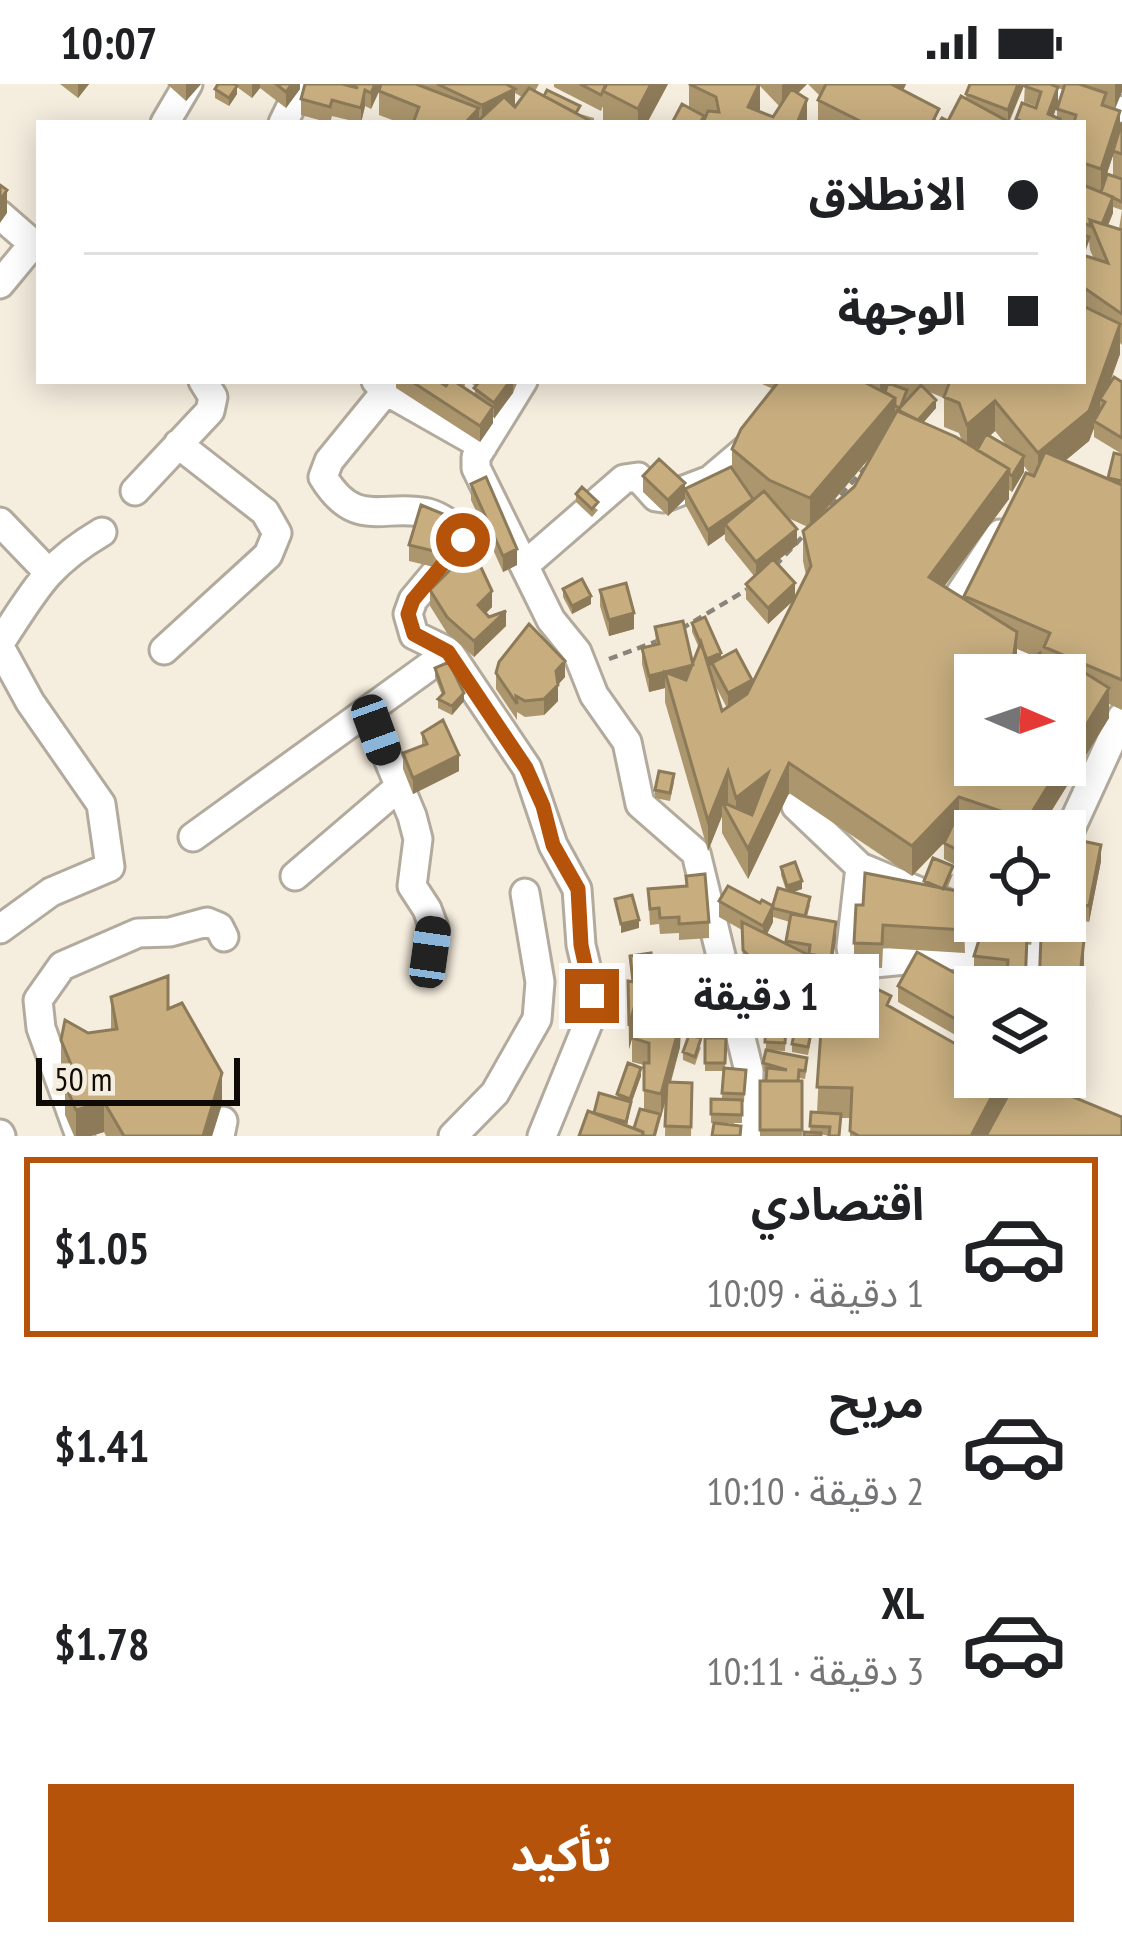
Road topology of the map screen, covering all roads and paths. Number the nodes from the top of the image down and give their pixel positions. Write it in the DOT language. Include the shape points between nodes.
graph roads {
  1 [pos="188,84"];
  2 [pos="302,84"];
  3 [pos="1049,84"];
  4 [pos="1118,101"];
  5 [pos="167,120"];
  6 [pos="284,120"];
  7 [pos="0,215"];
  8 [pos="36,246"];
  9 [pos="0,284"];
  10 [pos="205,384"];
  11 [pos="521,384"];
  12 [pos="383,385"];
  13 [pos="779,421"];
  14 [pos="178,444"];
  15 [pos="483,446"];
  16 [pos="868,464"];
  17 [pos="135,491"];
  18 [pos="1012,514"];
  19 [pos="0,522"];
  20 [pos="102,532"];
  21 [pos="526,563"];
  22 [pos="47,571"];
  23 [pos="763,577"];
  24 [pos="752,586"];
  25 [pos="0,645"];
  26 [pos="164,650"];
  27 [pos="448,652"];
  28 [pos="583,669"];
  29 [pos="1093,694"];
  30 [pos="362,717"];
  31 [pos="399,787"];
  32 [pos="796,806"];
  33 [pos="1071,810"];
  34 [pos="193,837"];
  35 [pos="860,867"];
  36 [pos="295,876"];
  37 [pos="524,892"];
  38 [pos="954,906"];
  39 [pos="715,923"];
  40 [pos="0,929"];
  41 [pos="224,938"];
  42 [pos="754,942"];
  43 [pos="1004,942"];
  44 [pos="430,952"];
  45 [pos="1036,1098"];
  46 [pos="80,1136"];
  47 [pos="453,1136"];
  48 [pos="542,1136"];
  49 [pos="747,1136"];
  50 [pos="1103,1136"];
  1 -- 5 [label="street"];
  2 -- 6 [label="street"];
  3 -- 4 [label="street"];
  7 -- 8 [label="street"];
  8 -- 9 [label="street"];
  10 -- 14 [label="street" via="210,411"];
  11 -- 15 [label="street"];
  12 -- 15 [label="street"];
  12 -- 27 [label="street" via="323,477 356,509 433,513 462,532 408,614 414,634"];
  13 -- 21 [label="street" via="710,480 686,490 656,497 638,477 624,479"];
  14 -- 17 [label="street"];
  14 -- 26 [label="street" via="265,512 278,533 268,555"];
  15 -- 21 [label="street" via="476,468"];
  16 -- 23 [label="path"];
  18 -- 29 [label="street" via="954,603 957,610"];
  19 -- 22 [label="street"];
  20 -- 22 [label="street"];
  21 -- 28 [label="street"];
  22 -- 25 [label="street"];
  24 -- 28 [label="path" via="652,644"];
  25 -- 40 [label="street" via="100,804 110,867 51,892"];
  27 -- 30 [label="street"];
  27 -- 48 [label="street" via="526,768 578,889 591,1016"];
  28 -- 39 [label="street" via="627,742 640,804 696,853"];
  29 -- 33 [label="street"];
  30 -- 31 [label="street" via="376,730"];
  30 -- 34 [label="street"];
  31 -- 36 [label="street"];
  31 -- 44 [label="street" via="418,839 412,886 434,928"];
  32 -- 35 [label="street"];
  35 -- 38 [label="street"];
  35 -- 43 [label="street" via="853,983"];
  37 -- 47 [label="street" via="540,982 537,1019 494,1093"];
  39 -- 42 [label="street"];
  39 -- 49 [label="street" via="749,1071"];
  41 -- 46 [label="street" via="207,922 138,932 62,966 38,1000 40,1028"];
  45 -- 50 [label="street"];
}
